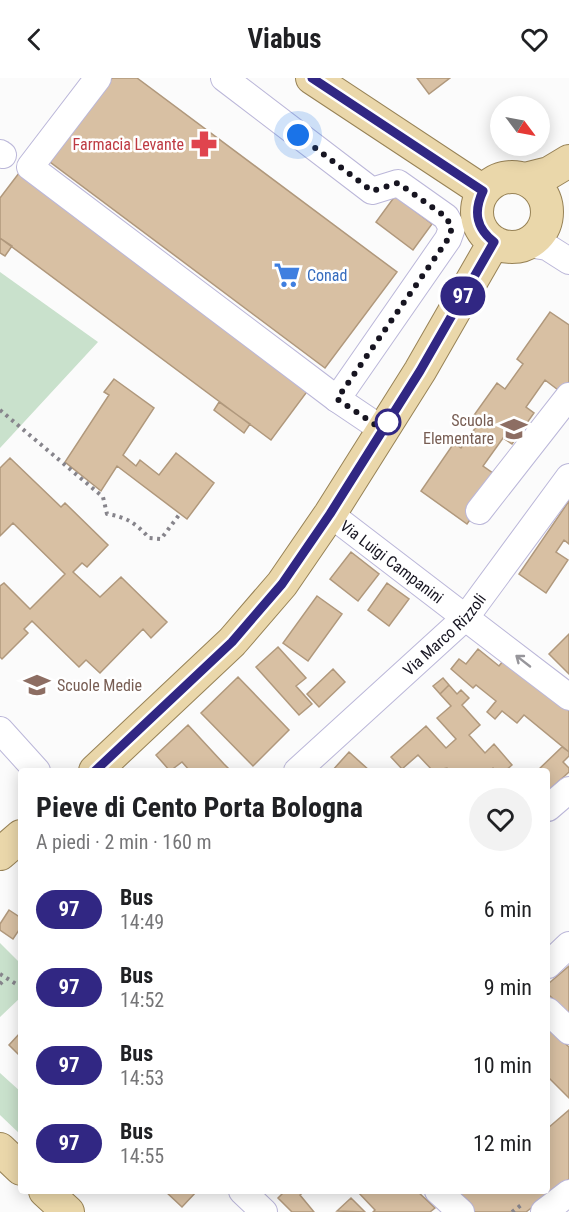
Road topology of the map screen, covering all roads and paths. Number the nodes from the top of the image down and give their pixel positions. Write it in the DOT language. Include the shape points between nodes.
graph roads {
  1 [pos="98,78"];
  2 [pos="224,78"];
  3 [pos="312,78"];
  4 [pos="569,161"];
  5 [pos="525,179"];
  6 [pos="569,186"];
  7 [pos="483,191"];
  8 [pos="547,212"];
  9 [pos="494,242"];
  10 [pos="528,243"];
  11 [pos="569,261"];
  12 [pos="569,396"];
  13 [pos="337,399"];
  14 [pos="0,410"];
  15 [pos="383,430"];
  16 [pos="569,477"];
  17 [pos="479,511"];
  18 [pos="330,514"];
  19 [pos="178,515"];
  20 [pos="466,617"];
  21 [pos="569,697"];
  22 [pos="0,730"];
  23 [pos="34,768"];
  24 [pos="98,768"];
  25 [pos="301,768"];
  26 [pos="569,790"];
  27 [pos="550,806"];
  28 [pos="18,839"];
  29 [pos="0,854"];
  30 [pos="569,945"];
  31 [pos="550,963"];
  32 [pos="0,974"];
  33 [pos="5,979"];
  34 [pos="0,984"];
  35 [pos="18,986"];
  36 [pos="550,1013"];
  37 [pos="569,1032"];
  38 [pos="0,1149"];
  39 [pos="18,1166"];
  40 [pos="569,1192"];
  41 [pos="48,1194"];
  42 [pos="245,1194"];
  43 [pos="441,1194"];
  44 [pos="68,1212"];
  45 [pos="264,1212"];
  46 [pos="461,1212"];
  47 [pos="544,1212"];
  1 -- 13 [label="street" via="30,167"];
  2 -- 13 [label="street" via="372,191 398,183 446,217 452,228"];
  3 -- 7 [label="main road"];
  4 -- 5 [label="main road" via="549,173"];
  5 -- 7 [label="main road" via="507,177"];
  5 -- 8 [label="main road" via="543,195"];
  6 -- 8 [label="main road"];
  7 -- 9 [label="main road" via="477,213 485,235"];
  8 -- 10 [label="main road" via="544,226"];
  9 -- 10 [label="main road" via="505,246"];
  9 -- 15 [label="main road"];
  10 -- 11 [label="street" via="547,247"];
  12 -- 17 [label="street"];
  13 -- 15 [label="street"];
  14 -- 19 [label="path" via="103,497 107,514 125,517 149,538 161,539"];
  15 -- 18 [label="main road"];
  16 -- 20 [label="street, Via Marco Rizzoli"];
  18 -- 20 [label="street, Via Luigi Campanini"];
  18 -- 24 [label="main road" via="282,584 238,635"];
  21 -- 20 [label="street, Via Luigi Campanini, one-way"];
  20 -- 25 [label="street, Via Marco Rizzoli"];
  22 -- 23 [label="street"];
  26 -- 27 [label="street"];
  28 -- 29 [label="main road"];
  30 -- 31 [label="street"];
  32 -- 33 [label="path"];
  33 -- 34 [label="path"];
  33 -- 35 [label="path"];
  36 -- 37 [label="street"];
  38 -- 39 [label="main road"];
  40 -- 47 [label="street"];
  41 -- 44 [label="main road"];
  42 -- 45 [label="street"];
  43 -- 46 [label="street"];
}
